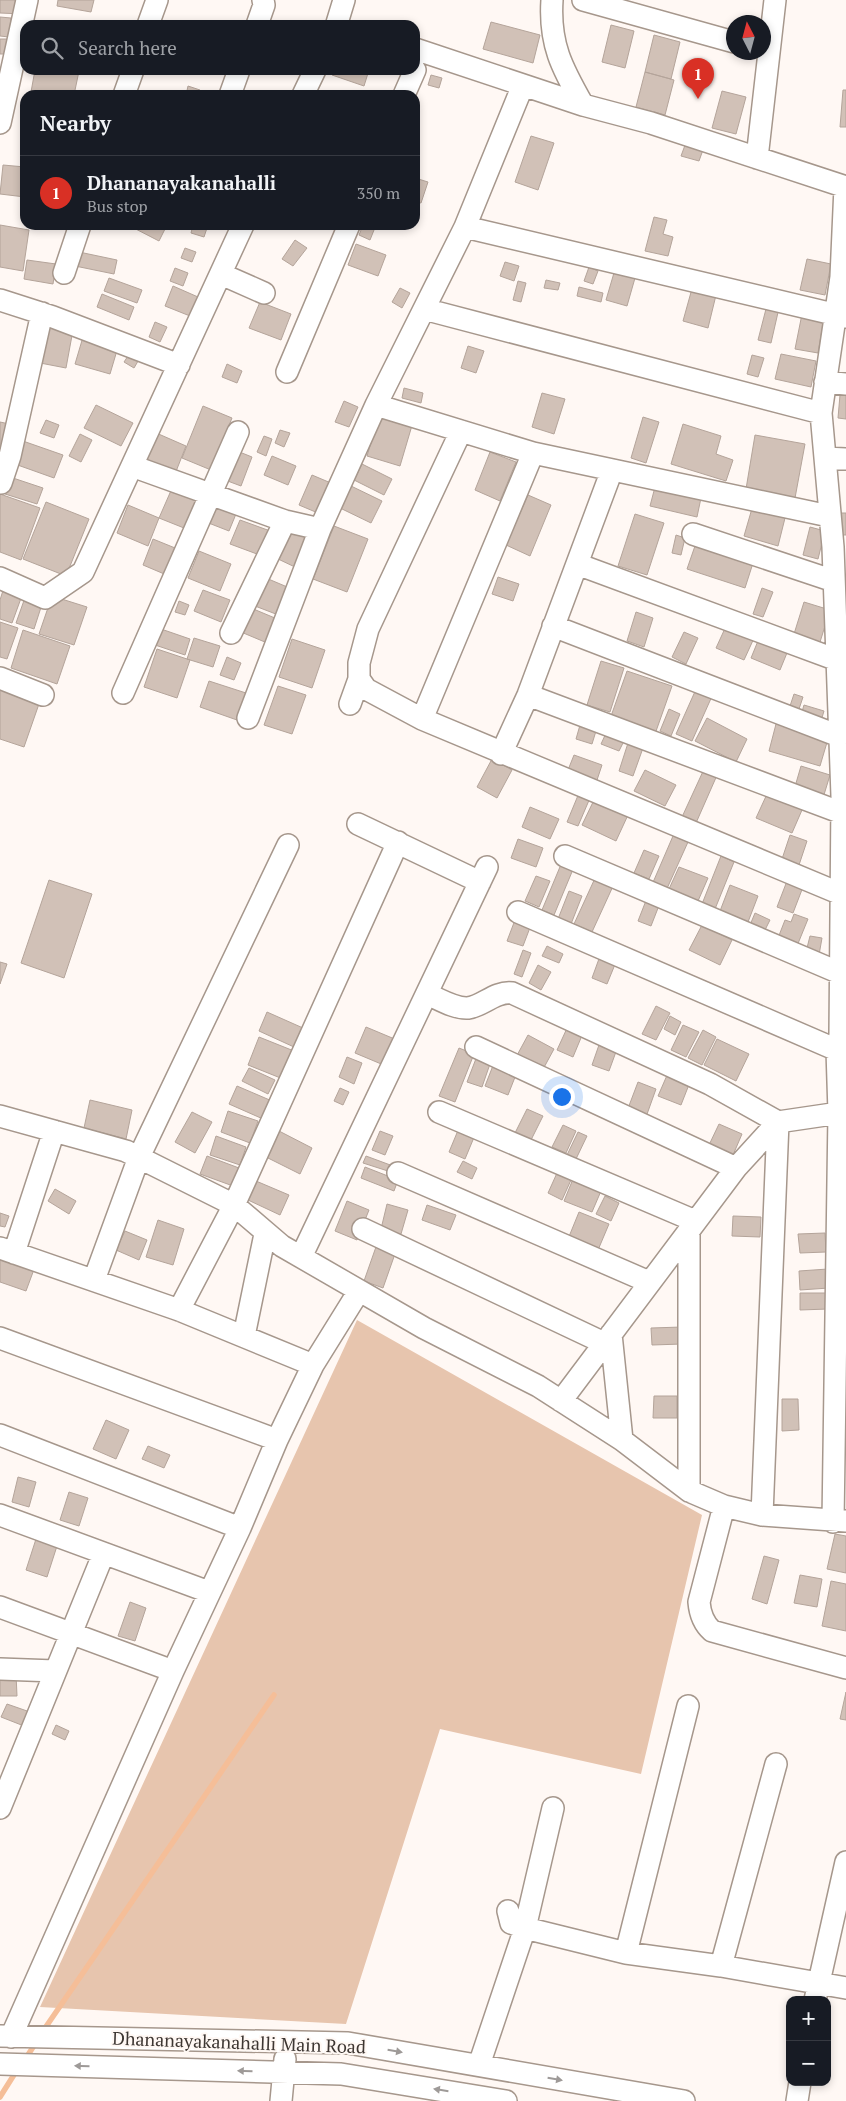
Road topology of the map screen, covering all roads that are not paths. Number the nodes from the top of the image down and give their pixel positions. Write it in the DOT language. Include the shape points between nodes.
graph roads {
  1 [pos="27,0"];
  2 [pos="156,0"];
  3 [pos="263,0"];
  4 [pos="344,0"];
  5 [pos="552,0"];
  6 [pos="583,0"];
  7 [pos="775,0"];
  8 [pos="23,20"];
  9 [pos="150,20"];
  10 [pos="259,20"];
  11 [pos="339,20"];
  12 [pos="771,26"];
  13 [pos="20,32"];
  14 [pos="726,40"];
  15 [pos="766,60"];
  16 [pos="420,61"];
  17 [pos="131,75"];
  18 [pos="238,75"];
  19 [pos="313,75"];
  20 [pos="411,75"];
  21 [pos="523,85"];
  22 [pos="126,90"];
  23 [pos="232,90"];
  24 [pos="306,90"];
  25 [pos="406,90"];
  26 [pos="583,105"];
  27 [pos="0,123"];
  28 [pos="757,158"];
  29 [pos="845,187"];
  30 [pos="465,227"];
  31 [pos="78,230"];
  32 [pos="241,230"];
  33 [pos="347,230"];
  34 [pos="64,273"];
  35 [pos="221,274"];
  36 [pos="843,285"];
  37 [pos="264,293"];
  38 [pos="0,300"];
  39 [pos="424,309"];
  40 [pos="42,313"];
  41 [pos="841,317"];
  42 [pos="179,365"];
  43 [pos="287,372"];
  44 [pos="836,383"];
  45 [pos="376,405"];
  46 [pos="820,413"];
  47 [pos="461,431"];
  48 [pos="238,432"];
  49 [pos="533,454"];
  50 [pos="824,458"];
  51 [pos="846,458"];
  52 [pos="132,466"];
  53 [pos="612,470"];
  54 [pos="0,483"];
  55 [pos="209,493"];
  56 [pos="829,516"];
  57 [pos="285,521"];
  58 [pos="320,530"];
  59 [pos="693,534"];
  60 [pos="839,546"];
  61 [pos="577,564"];
  62 [pos="0,578"];
  63 [pos="834,581"];
  64 [pos="553,626"];
  65 [pos="231,633"];
  66 [pos="837,660"];
  67 [pos="0,678"];
  68 [pos="359,679"];
  69 [pos="123,693"];
  70 [pos="44,695"];
  71 [pos="528,695"];
  72 [pos="350,704"];
  73 [pos="248,718"];
  74 [pos="422,719"];
  75 [pos="839,736"];
  76 [pos="501,754"];
  77 [pos="842,813"];
  78 [pos="358,824"];
  79 [pos="398,842"];
  80 [pos="288,845"];
  81 [pos="566,856"];
  82 [pos="841,894"];
  83 [pos="518,912"];
  84 [pos="840,973"];
  85 [pos="427,994"];
  86 [pos="841,1040"];
  87 [pos="476,1047"];
  88 [pos="439,1112"];
  89 [pos="839,1113"];
  90 [pos="0,1116"];
  91 [pos="778,1122"];
  92 [pos="54,1131"];
  93 [pos="139,1157"];
  94 [pos="736,1168"];
  95 [pos="398,1173"];
  96 [pos="234,1205"];
  97 [pos="692,1227"];
  98 [pos="363,1229"];
  99 [pos="265,1234"];
  100 [pos="7,1250"];
  101 [pos="301,1257"];
  102 [pos="94,1280"];
  103 [pos="649,1282"];
  104 [pos="359,1291"];
  105 [pos="179,1310"];
  106 [pos="244,1336"];
  107 [pos="0,1338"];
  108 [pos="608,1339"];
  109 [pos="313,1365"];
  110 [pos="561,1401"];
  111 [pos="0,1435"];
  112 [pos="277,1440"];
  113 [pos="622,1440"];
  114 [pos="689,1491"];
  115 [pos="724,1506"];
  116 [pos="0,1515"];
  117 [pos="762,1515"];
  118 [pos="840,1521"];
  119 [pos="240,1528"];
  120 [pos="103,1554"];
  121 [pos="209,1592"];
  122 [pos="0,1607"];
  123 [pos="69,1634"];
  124 [pos="846,1668"];
  125 [pos="0,1669"];
  126 [pos="54,1671"];
  127 [pos="173,1671"];
  128 [pos="688,1706"];
  129 [pos="10,1760"];
  130 [pos="776,1764"];
  131 [pos="0,1808"];
  132 [pos="553,1808"];
  133 [pos="846,1862"];
  134 [pos="508,1911"];
  135 [pos="525,1928"];
  136 [pos="626,1953"];
  137 [pos="721,1966"];
  138 [pos="846,1988"];
  139 [pos="817,1991"];
  140 [pos="23,2037"];
  141 [pos="287,2042"];
  142 [pos="14,2064"];
  143 [pos="478,2065"];
  144 [pos="284,2072"];
  145 [pos="799,2086"];
  146 [pos="280,2101"];
  147 [pos="506,2101"];
  148 [pos="684,2101"];
  149 [pos="796,2101"];
  1 -- 8 [label="street"];
  2 -- 9 [label="street"];
  3 -- 10 [label="street"];
  4 -- 11 [label="street"];
  5 -- 26 [label="street" via="551,22 560,65"];
  6 -- 14 [label="street"];
  7 -- 12 [label="street"];
  13 -- 27 [label="street"];
  15 -- 28 [label="street"];
  16 -- 21 [label="street"];
  17 -- 22 [label="street"];
  18 -- 23 [label="street"];
  19 -- 24 [label="street"];
  20 -- 25 [label="street"];
  21 -- 26 [label="street"];
  21 -- 30 [label="street"];
  26 -- 28 [label="street" via="651,123"];
  28 -- 29 [label="street"];
  29 -- 36 [label="street"];
  30 -- 39 [label="street"];
  30 -- 41 [label="street"];
  31 -- 34 [label="street"];
  32 -- 35 [label="street"];
  33 -- 43 [label="street"];
  35 -- 37 [label="street"];
  35 -- 42 [label="street"];
  36 -- 41 [label="street"];
  38 -- 40 [label="street"];
  39 -- 45 [label="street"];
  39 -- 46 [label="street"];
  40 -- 42 [label="street"];
  40 -- 54 [label="street" via="10,456"];
  41 -- 44 [label="street"];
  42 -- 52 [label="street"];
  44 -- 46 [label="street"];
  45 -- 47 [label="street"];
  45 -- 58 [label="street"];
  46 -- 50 [label="street"];
  47 -- 49 [label="street"];
  47 -- 68 [label="street" via="368,629 359,663"];
  48 -- 55 [label="street"];
  49 -- 53 [label="street"];
  49 -- 74 [label="street"];
  50 -- 51 [label="street"];
  50 -- 56 [label="street"];
  52 -- 55 [label="street"];
  52 -- 62 [label="street" via="83,572 45,598"];
  53 -- 56 [label="street"];
  53 -- 61 [label="street"];
  55 -- 57 [label="street"];
  55 -- 69 [label="street"];
  56 -- 60 [label="street"];
  57 -- 58 [label="street"];
  57 -- 65 [label="street"];
  58 -- 73 [label="street"];
  59 -- 63 [label="street"];
  60 -- 63 [label="street"];
  61 -- 64 [label="street"];
  61 -- 66 [label="street"];
  63 -- 66 [label="street"];
  64 -- 71 [label="street"];
  64 -- 75 [label="street"];
  66 -- 75 [label="street"];
  67 -- 70 [label="street"];
  68 -- 72 [label="street"];
  68 -- 74 [label="street" via="366,689"];
  71 -- 76 [label="street"];
  71 -- 77 [label="street"];
  74 -- 76 [label="street"];
  75 -- 77 [label="street"];
  76 -- 82 [label="street"];
  77 -- 82 [label="street"];
  78 -- 79 [label="street"];
  79 -- 85 [label="street" via="484,874"];
  79 -- 96 [label="street"];
  80 -- 93 [label="street"];
  81 -- 84 [label="street"];
  82 -- 84 [label="street"];
  83 -- 86 [label="street"];
  84 -- 86 [label="street"];
  85 -- 91 [label="street" via="466,1008 502,993 512,993 710,1084"];
  85 -- 101 [label="street"];
  86 -- 89 [label="street"];
  87 -- 94 [label="street"];
  88 -- 97 [label="street"];
  89 -- 91 [label="street"];
  89 -- 118 [label="street"];
  90 -- 92 [label="street"];
  91 -- 94 [label="street"];
  91 -- 117 [label="street"];
  92 -- 93 [label="street" via="126,1150"];
  92 -- 100 [label="street"];
  93 -- 96 [label="street"];
  93 -- 102 [label="street"];
  94 -- 97 [label="street"];
  95 -- 103 [label="street"];
  96 -- 99 [label="street"];
  96 -- 105 [label="street"];
  97 -- 103 [label="street"];
  97 -- 114 [label="street"];
  98 -- 108 [label="street"];
  99 -- 101 [label="street"];
  99 -- 106 [label="street"];
  100 -- 102 [label="street"];
  101 -- 104 [label="street"];
  102 -- 105 [label="street"];
  103 -- 108 [label="street"];
  104 -- 109 [label="street"];
  104 -- 110 [label="street"];
  105 -- 106 [label="street"];
  106 -- 109 [label="street"];
  107 -- 112 [label="street"];
  108 -- 110 [label="street"];
  108 -- 113 [label="street"];
  109 -- 112 [label="street"];
  110 -- 113 [label="street"];
  111 -- 119 [label="street"];
  112 -- 119 [label="street"];
  113 -- 114 [label="street"];
  114 -- 115 [label="street"];
  115 -- 117 [label="street"];
  115 -- 124 [label="street" via="699,1602 707,1627"];
  116 -- 120 [label="street"];
  117 -- 118 [label="street"];
  119 -- 121 [label="street"];
  120 -- 121 [label="street"];
  120 -- 123 [label="street"];
  121 -- 127 [label="street"];
  122 -- 123 [label="street"];
  123 -- 126 [label="street"];
  123 -- 127 [label="street"];
  125 -- 126 [label="street"];
  126 -- 129 [label="street"];
  127 -- 140 [label="street"];
  128 -- 136 [label="street"];
  129 -- 131 [label="street"];
  130 -- 137 [label="street"];
  132 -- 135 [label="street"];
  133 -- 139 [label="street"];
  134 -- 135 [label="street" via="511,1923"];
  135 -- 136 [label="street"];
  135 -- 143 [label="street"];
  136 -- 137 [label="street"];
  137 -- 139 [label="street"];
  138 -- 139 [label="street"];
  140 -- 141 [label="street, Dhananayakanahalli Main Road"];
  141 -- 143 [label="street, Dhananayakanahalli Main Road, one-way" via="348,2043"];
  141 -- 144 [label="street"];
  144 -- 142 [label="street, Dhananayakanahalli Main Road, one-way"];
  143 -- 148 [label="street, Dhananayakanahalli Main Road, one-way"];
  144 -- 146 [label="street"];
  147 -- 144 [label="street, Dhananayakanahalli Main Road, one-way" via="341,2074"];
  145 -- 149 [label="street"];
}
